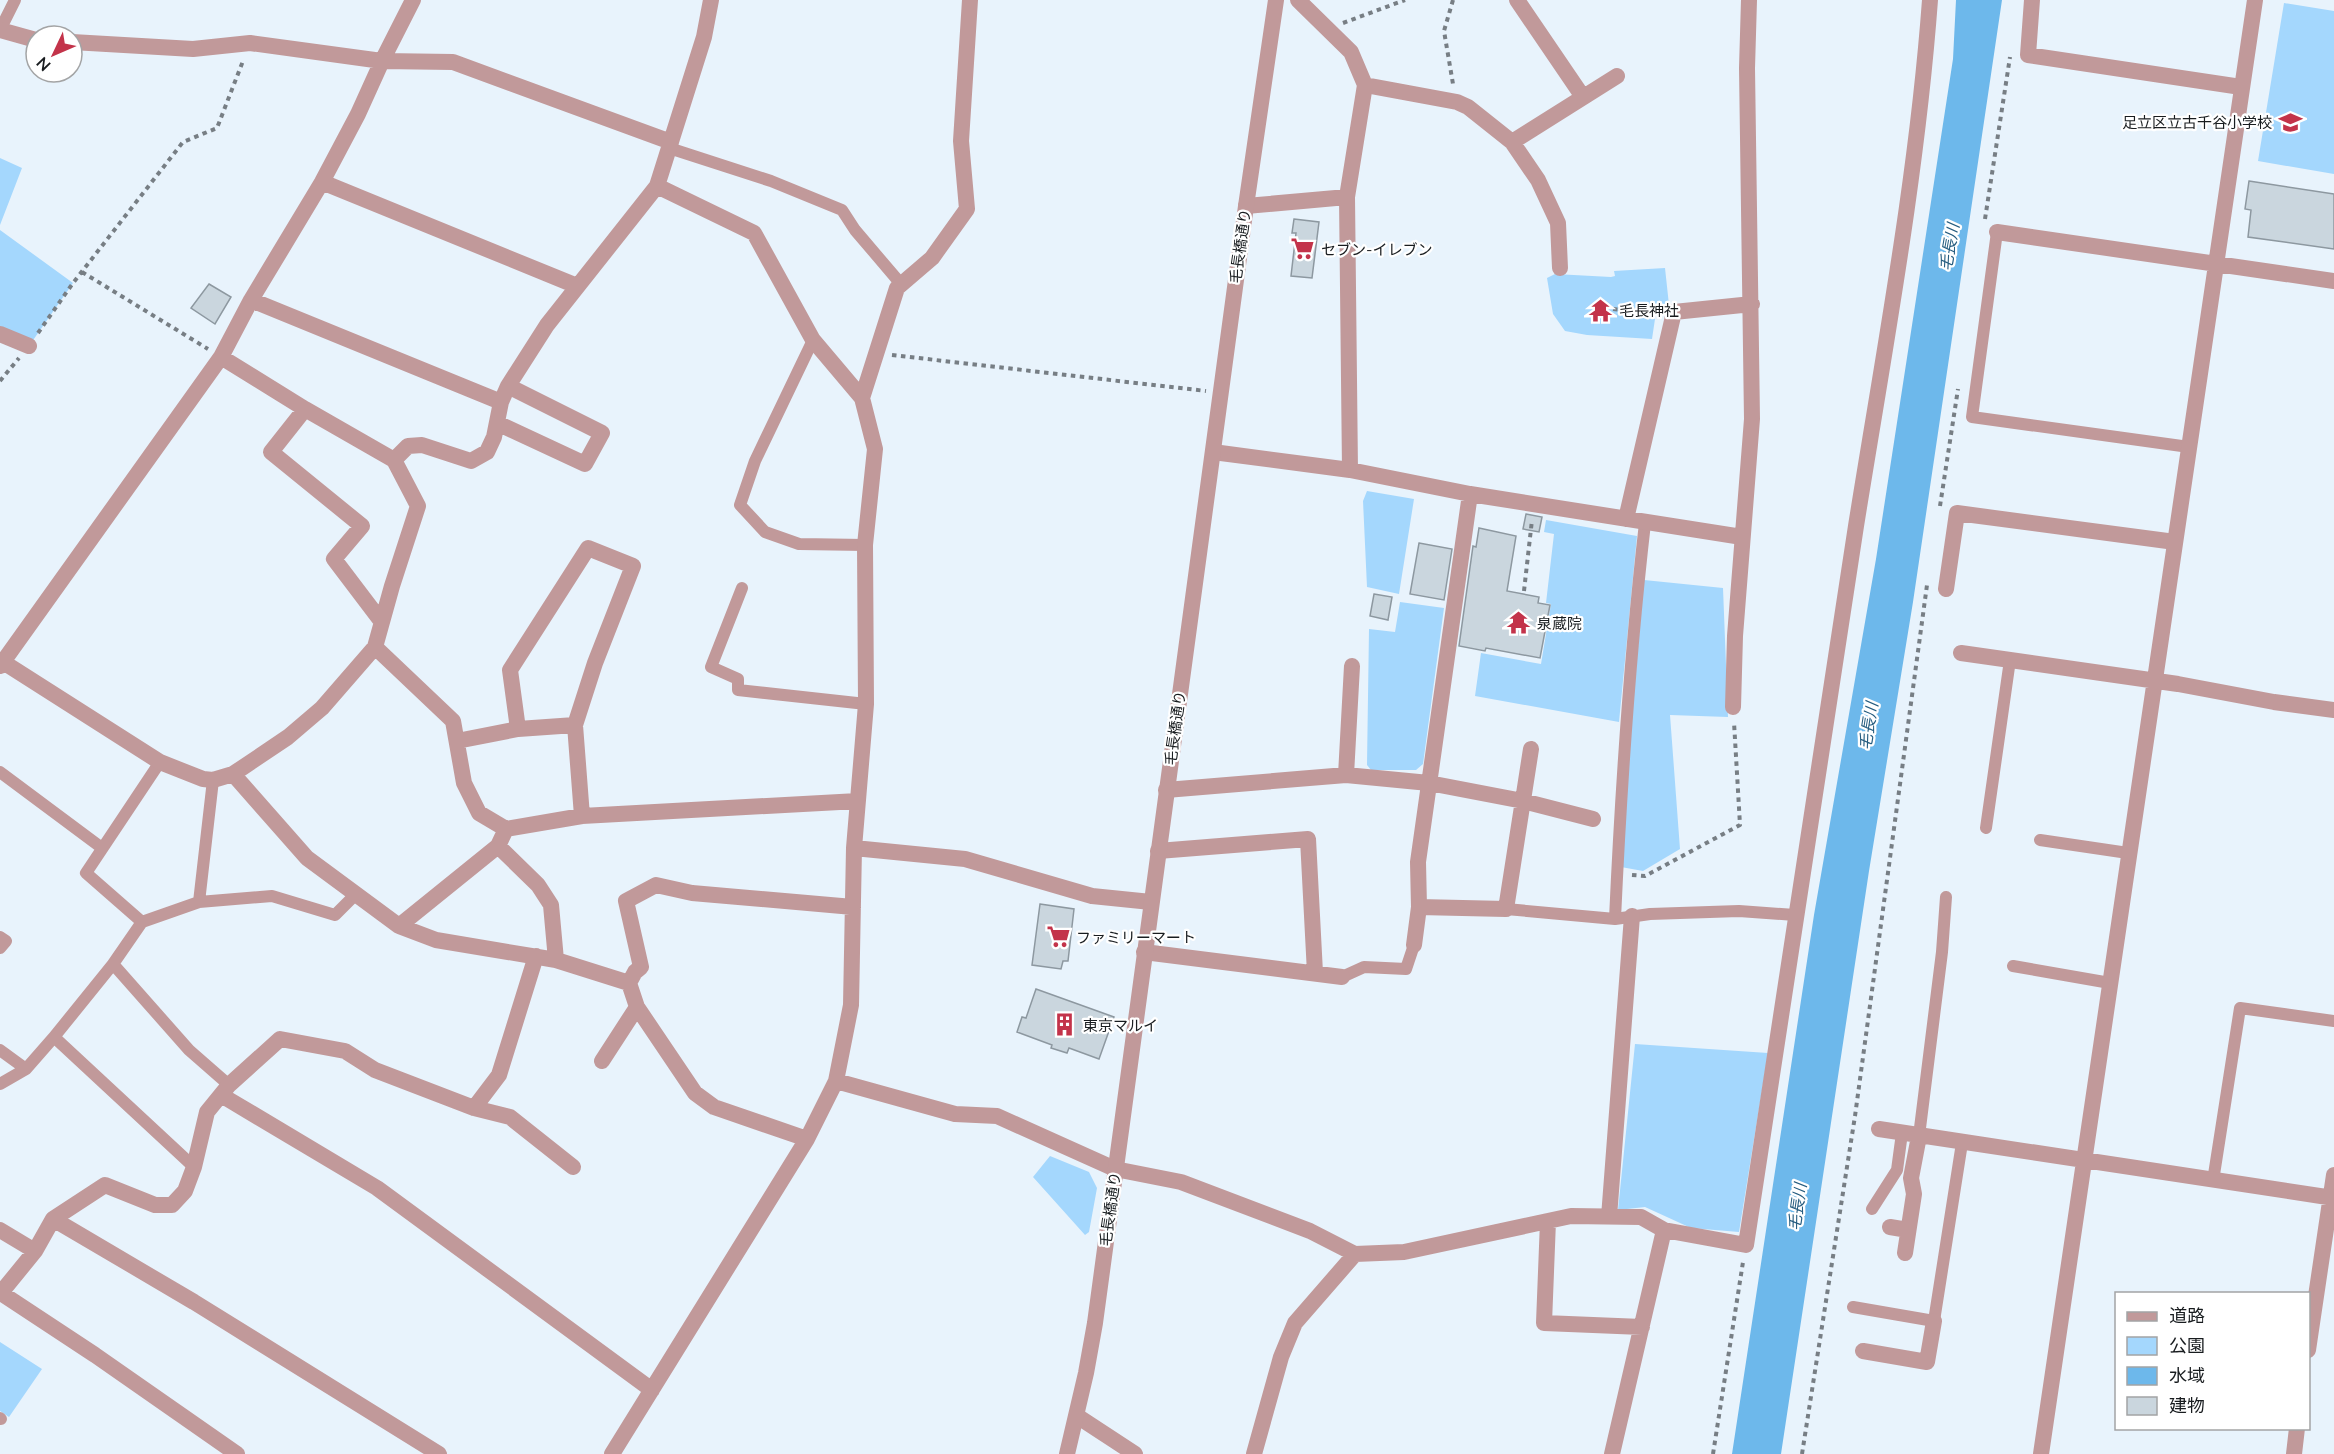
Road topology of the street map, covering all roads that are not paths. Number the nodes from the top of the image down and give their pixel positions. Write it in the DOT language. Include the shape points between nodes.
graph roads {
  1 [pos="15,0"];
  2 [pos="413,0"];
  3 [pos="711,0"];
  4 [pos="970,0"];
  5 [pos="1276,0"];
  6 [pos="1298,0"];
  7 [pos="1517,0"];
  8 [pos="1749,0"];
  9 [pos="1930,0"];
  10 [pos="2032,0"];
  11 [pos="2255,0"];
  12 [pos="0,30"];
  13 [pos="24,37"];
  14 [pos="84,43"];
  15 [pos="382,61"];
  16 [pos="1617,76"];
  17 [pos="1365,85"];
  18 [pos="2241,87"];
  19 [pos="1583,97"];
  20 [pos="1512,142"];
  21 [pos="670,145"];
  22 [pos="322,182"];
  23 [pos="657,186"];
  24 [pos="1347,198"];
  25 [pos="1246,206"];
  26 [pos="1997,232"];
  27 [pos="2217,263"];
  28 [pos="1560,268"];
  29 [pos="2334,281"];
  30 [pos="901,284"];
  31 [pos="577,286"];
  32 [pos="251,300"];
  33 [pos="1752,304"];
  34 [pos="0,334"];
  35 [pos="813,340"];
  36 [pos="29,346"];
  37 [pos="221,357"];
  38 [pos="505,394"];
  39 [pos="862,398"];
  40 [pos="305,409"];
  41 [pos="497,423"];
  42 [pos="2189,447"];
  43 [pos="1213,452"];
  44 [pos="394,460"];
  45 [pos="1350,470"];
  46 [pos="1470,494"];
  47 [pos="1626,519"];
  48 [pos="1645,523"];
  49 [pos="1742,537"];
  50 [pos="2175,542"];
  51 [pos="865,544"];
  52 [pos="742,588"];
  53 [pos="1946,589"];
  54 [pos="381,621"];
  55 [pos="375,647"];
  56 [pos="1961,653"];
  57 [pos="2010,660"];
  58 [pos="1,664"];
  59 [pos="1352,666"];
  60 [pos="2154,681"];
  61 [pos="866,704"];
  62 [pos="1733,707"];
  63 [pos="2334,710"];
  64 [pos="575,725"];
  65 [pos="518,729"];
  66 [pos="457,741"];
  67 [pos="1531,749"];
  68 [pos="160,762"];
  69 [pos="0,772"];
  70 [pos="233,774"];
  71 [pos="1346,775"];
  72 [pos="213,780"];
  73 [pos="1429,783"];
  74 [pos="1166,790"];
  75 [pos="858,801"];
  76 [pos="1523,801"];
  77 [pos="582,816"];
  78 [pos="1593,819"];
  79 [pos="1986,828"];
  80 [pos="506,829"];
  81 [pos="2040,840"];
  82 [pos="498,846"];
  83 [pos="102,848"];
  84 [pos="854,848"];
  85 [pos="1158,851"];
  86 [pos="2128,854"];
  87 [pos="356,894"];
  88 [pos="1946,897"];
  89 [pos="199,902"];
  90 [pos="1151,902"];
  91 [pos="853,907"];
  92 [pos="1419,907"];
  93 [pos="1506,909"];
  94 [pos="1795,915"];
  95 [pos="1624,917"];
  96 [pos="142,922"];
  97 [pos="399,926"];
  98 [pos="0,937"];
  99 [pos="1414,945"];
  100 [pos="0,948"];
  101 [pos="1144,952"];
  102 [pos="536,956"];
  103 [pos="556,960"];
  104 [pos="113,964"];
  105 [pos="2013,966"];
  106 [pos="1315,973"];
  107 [pos="1342,977"];
  108 [pos="629,983"];
  109 [pos="2110,983"];
  110 [pos="637,1006"];
  111 [pos="2334,1021"];
  112 [pos="54,1037"];
  113 [pos="0,1050"];
  114 [pos="602,1061"];
  115 [pos="26,1069"];
  116 [pos="836,1081"];
  117 [pos="0,1084"];
  118 [pos="225,1090"];
  119 [pos="474,1108"];
  120 [pos="1879,1129"];
  121 [pos="1910,1134"];
  122 [pos="807,1139"];
  123 [pos="1962,1143"];
  124 [pos="2085,1161"];
  125 [pos="194,1167"];
  126 [pos="573,1167"];
  127 [pos="1116,1169"];
  128 [pos="2334,1175"];
  129 [pos="2213,1181"];
  130 [pos="2332,1198"];
  131 [pos="1872,1209"];
  132 [pos="1609,1217"];
  133 [pos="53,1219"];
  134 [pos="1548,1221"];
  135 [pos="1890,1227"];
  136 [pos="0,1230"];
  137 [pos="1664,1230"];
  138 [pos="1908,1230"];
  139 [pos="35,1251"];
  140 [pos="1905,1253"];
  141 [pos="1355,1254"];
  142 [pos="1,1293"];
  143 [pos="1853,1307"];
  144 [pos="1934,1321"];
  145 [pos="1642,1327"];
  146 [pos="2310,1337"];
  147 [pos="1863,1351"];
  148 [pos="652,1390"];
  149 [pos="1077,1416"];
  150 [pos="2297,1430"];
  151 [pos="237,1454"];
  152 [pos="440,1454"];
  153 [pos="612,1454"];
  154 [pos="1067,1454"];
  155 [pos="1135,1454"];
  156 [pos="1254,1454"];
  157 [pos="1612,1454"];
  158 [pos="2041,1454"];
  159 [pos="2294,1454"];
  1 -- 12 [label="lane"];
  2 -- 15 [label="street"];
  3 -- 21 [label="street" via="704,37"];
  4 -- 30 [label="street" via="961,141 967,209 932,258"];
  5 -- 25 [label="street, 毛長橋通り"];
  6 -- 17 [label="street" via="1352,52"];
  7 -- 19 [label="street"];
  8 -- 33 [label="street"];
  9 -- 94 [label="street" via="1924,87 1897,286"];
  10 -- 18 [label="street" via="2028,55"];
  11 -- 18 [label="street"];
  12 -- 13 [label="street"];
  14 -- 15 [label="street" via="194,49 250,43"];
  15 -- 21 [label="street" via="453,62"];
  15 -- 22 [label="street"];
  16 -- 19 [label="street"];
  17 -- 20 [label="street" via="1456,102"];
  17 -- 24 [label="street"];
  18 -- 27 [label="street"];
  19 -- 20 [label="street"];
  20 -- 28 [label="street" via="1538,180 1557,223"];
  21 -- 23 [label="street"];
  21 -- 30 [label="lane" via="842,210"];
  22 -- 31 [label="street"];
  22 -- 32 [label="street"];
  23 -- 31 [label="street"];
  23 -- 35 [label="street" via="754,233"];
  24 -- 25 [label="street"];
  24 -- 45 [label="street"];
  25 -- 43 [label="street, 毛長橋通り"];
  26 -- 27 [label="street"];
  26 -- 42 [label="lane" via="1972,417"];
  27 -- 29 [label="street"];
  27 -- 42 [label="street"];
  30 -- 39 [label="street"];
  31 -- 38 [label="street" via="547,325"];
  32 -- 37 [label="street"];
  32 -- 38 [label="street"];
  33 -- 47 [label="street" via="1674,312"];
  33 -- 49 [label="street" via="1752,419"];
  34 -- 36 [label="street"];
  35 -- 39 [label="street"];
  35 -- 51 [label="lane" via="755,461 740,505 765,532 799,544"];
  37 -- 40 [label="street"];
  37 -- 58 [label="street"];
  38 -- 41 [label="street"];
  38 -- 41 [label="street" via="602,433 585,464"];
  39 -- 51 [label="street" via="875,449"];
  40 -- 44 [label="street"];
  40 -- 54 [label="street" via="271,452 362,526 334,559"];
  41 -- 44 [label="street" via="488,452 471,461 422,445 408,446"];
  42 -- 50 [label="street"];
  43 -- 45 [label="street"];
  43 -- 74 [label="street, 毛長橋通り"];
  44 -- 54 [label="street" via="418,506"];
  45 -- 46 [label="street"];
  46 -- 47 [label="street"];
  46 -- 73 [label="street"];
  47 -- 48 [label="street"];
  48 -- 49 [label="street"];
  48 -- 95 [label="lane" via="1617,874"];
  49 -- 62 [label="street"];
  50 -- 53 [label="street" via="1957,513"];
  50 -- 60 [label="street"];
  51 -- 61 [label="street"];
  52 -- 61 [label="lane" via="711,667 738,679 738,690"];
  54 -- 55 [label="street"];
  55 -- 66 [label="street" via="453,721"];
  55 -- 70 [label="street" via="322,708 288,737"];
  56 -- 57 [label="street"];
  57 -- 60 [label="street"];
  57 -- 79 [label="lane"];
  58 -- 68 [label="street"];
  59 -- 71 [label="street"];
  60 -- 63 [label="street"];
  60 -- 86 [label="street"];
  61 -- 75 [label="street"];
  64 -- 65 [label="street"];
  64 -- 65 [label="street" via="633,566 588,548 510,670"];
  64 -- 77 [label="street"];
  65 -- 66 [label="street"];
  66 -- 80 [label="street" via="464,783 479,813"];
  67 -- 76 [label="street"];
  68 -- 72 [label="street"];
  68 -- 83 [label="lane"];
  69 -- 83 [label="lane"];
  70 -- 72 [label="street"];
  70 -- 87 [label="street" via="307,858"];
  71 -- 73 [label="street"];
  71 -- 74 [label="street"];
  72 -- 89 [label="lane"];
  73 -- 76 [label="street"];
  73 -- 92 [label="street" via="1418,861"];
  74 -- 85 [label="street, 毛長橋通り"];
  75 -- 77 [label="street"];
  75 -- 84 [label="street"];
  76 -- 78 [label="street"];
  76 -- 93 [label="street"];
  77 -- 80 [label="street"];
  80 -- 82 [label="street"];
  81 -- 86 [label="lane"];
  82 -- 97 [label="street"];
  82 -- 103 [label="street" via="538,885 552,905"];
  83 -- 96 [label="lane" via="86,873"];
  84 -- 90 [label="street" via="965,859 1092,896"];
  84 -- 91 [label="street"];
  85 -- 90 [label="street, 毛長橋通り"];
  85 -- 106 [label="street" via="1308,839"];
  86 -- 109 [label="street"];
  87 -- 89 [label="lane" via="335,915 272,896"];
  87 -- 97 [label="street"];
  88 -- 121 [label="lane" via="1942,952"];
  89 -- 96 [label="lane"];
  90 -- 101 [label="street, 毛長橋通り"];
  91 -- 108 [label="street" via="692,893 656,885 626,901 641,967"];
  91 -- 116 [label="street" via="851,1005"];
  92 -- 93 [label="street"];
  92 -- 99 [label="street"];
  93 -- 95 [label="lane"];
  94 -- 95 [label="lane" via="1739,911"];
  94 -- 137 [label="street" via="1746,1245"];
  95 -- 132 [label="street"];
  96 -- 104 [label="lane"];
  97 -- 102 [label="street" via="436,940"];
  98 -- 100 [label="lane" via="6,941"];
  99 -- 107 [label="lane" via="1406,969 1364,968"];
  101 -- 106 [label="street"];
  101 -- 127 [label="street, 毛長橋通り"];
  102 -- 103 [label="street"];
  102 -- 119 [label="street" via="499,1075"];
  103 -- 108 [label="street"];
  104 -- 112 [label="lane"];
  104 -- 118 [label="lane"];
  105 -- 109 [label="lane"];
  106 -- 107 [label="street"];
  108 -- 110 [label="street"];
  109 -- 124 [label="street"];
  110 -- 114 [label="street"];
  110 -- 122 [label="street" via="695,1093 714,1107"];
  111 -- 129 [label="lane" via="2240,1008"];
  112 -- 115 [label="lane"];
  112 -- 125 [label="lane"];
  113 -- 115 [label="lane"];
  115 -- 117 [label="lane"];
  116 -- 122 [label="street"];
  116 -- 127 [label="street" via="955,1114 997,1116"];
  118 -- 119 [label="street" via="280,1039 345,1051 375,1070"];
  118 -- 125 [label="street" via="207,1112"];
  118 -- 148 [label="street" via="377,1188"];
  119 -- 126 [label="street" via="510,1118"];
  120 -- 121 [label="street"];
  121 -- 123 [label="street"];
  121 -- 131 [label="lane" via="1897,1170"];
  121 -- 138 [label="street" via="1914,1194"];
  122 -- 148 [label="street"];
  123 -- 124 [label="street"];
  123 -- 144 [label="lane"];
  124 -- 129 [label="street"];
  124 -- 158 [label="street"];
  125 -- 133 [label="street" via="185,1191 172,1205 155,1205 105,1185"];
  127 -- 141 [label="street" via="1181,1182 1310,1231"];
  127 -- 149 [label="street, 毛長橋通り" via="1095,1323"];
  128 -- 130 [label="street"];
  129 -- 130 [label="street"];
  130 -- 146 [label="street"];
  132 -- 134 [label="street" via="1571,1216"];
  132 -- 137 [label="street" via="1641,1217"];
  133 -- 139 [label="street"];
  133 -- 152 [label="street"];
  134 -- 141 [label="street" via="1404,1252"];
  134 -- 145 [label="street" via="1544,1323"];
  135 -- 138 [label="street"];
  136 -- 139 [label="street"];
  137 -- 145 [label="street"];
  138 -- 140 [label="street"];
  139 -- 142 [label="street"];
  141 -- 156 [label="street" via="1295,1323 1281,1357"];
  142 -- 151 [label="street"];
  143 -- 144 [label="lane"];
  144 -- 147 [label="street" via="1927,1362"];
  145 -- 157 [label="street"];
  148 -- 153 [label="street"];
  149 -- 154 [label="street, 毛長橋通り"];
  149 -- 155 [label="street"];
  150 -- 159 [label="street"];
}
